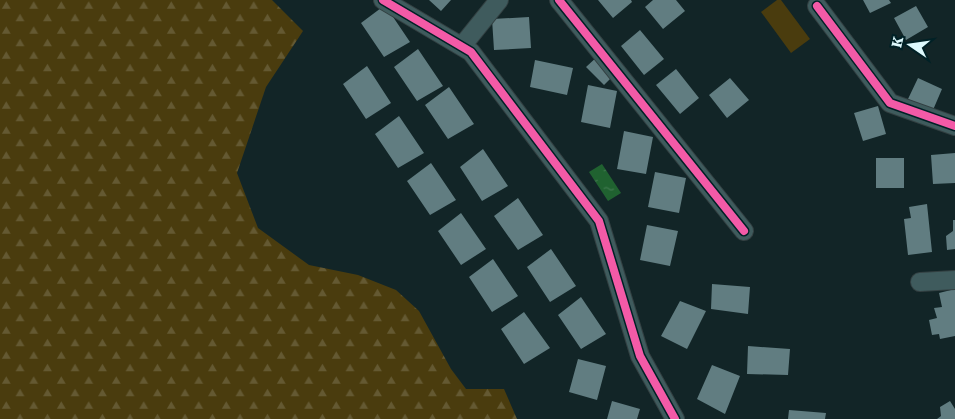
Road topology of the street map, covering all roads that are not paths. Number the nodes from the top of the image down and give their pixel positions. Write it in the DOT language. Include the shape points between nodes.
graph roads {
  1 [pos="382,0"];
  2 [pos="499,0"];
  3 [pos="559,0"];
  4 [pos="817,6"];
  5 [pos="462,46"];
  6 [pos="955,126"];
  7 [pos="744,232"];
  8 [pos="955,280"];
  9 [pos="920,282"];
  10 [pos="675,419"];
  1 -- 5 [label="street"];
  2 -- 5 [label="street"];
  3 -- 7 [label="street"];
  4 -- 6 [label="street" via="890,104"];
  5 -- 10 [label="street" via="471,52 599,221 640,356"];
  8 -- 9 [label="street"];
}
